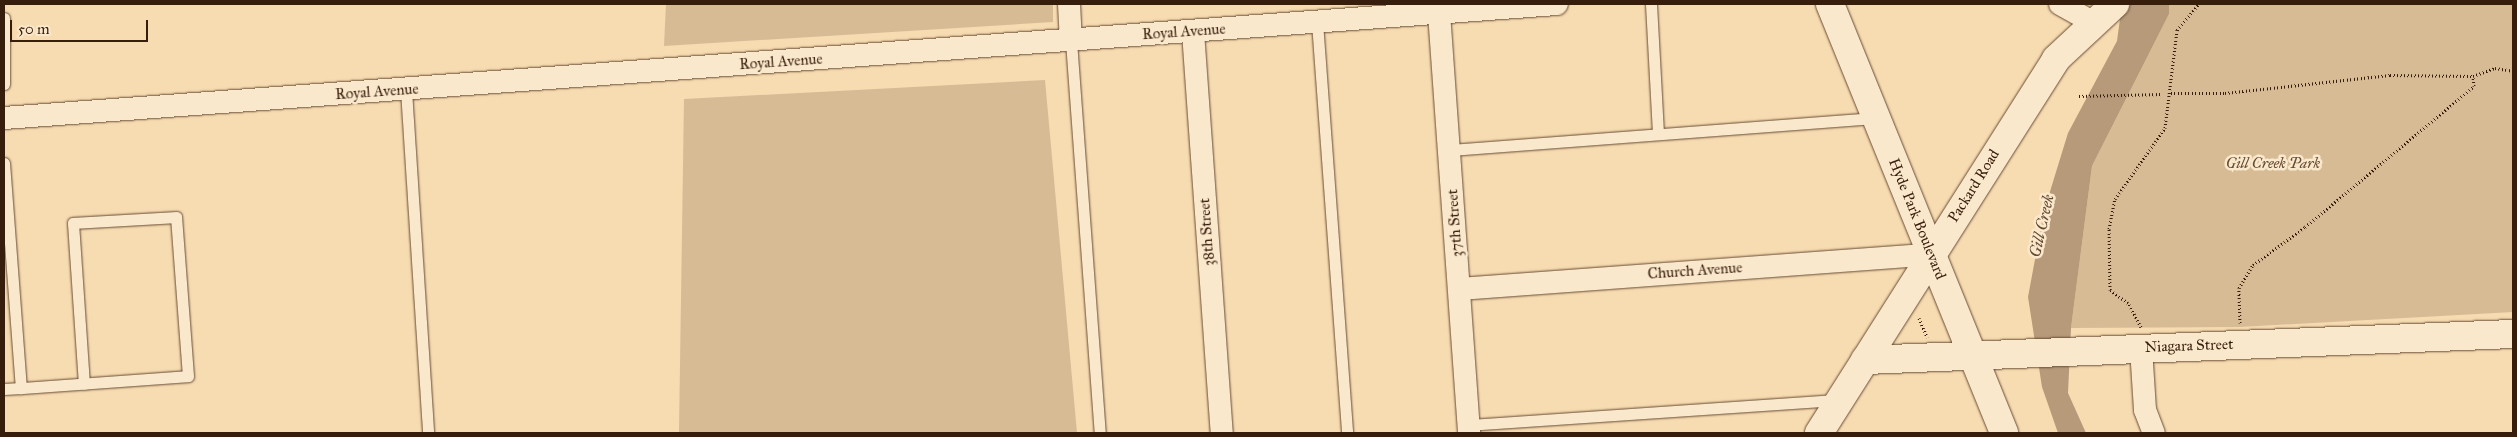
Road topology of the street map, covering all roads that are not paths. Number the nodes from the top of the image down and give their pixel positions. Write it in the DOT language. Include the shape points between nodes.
graph roads {
  1 [pos="1069,4"];
  2 [pos="1557,4"];
  3 [pos="1651,4"];
  4 [pos="1830,4"];
  5 [pos="2060,4"];
  6 [pos="2115,4"];
  7 [pos="1439,13"];
  8 [pos="4,18"];
  9 [pos="1317,22"];
  10 [pos="2093,22"];
  11 [pos="1193,32"];
  12 [pos="1071,41"];
  13 [pos="4,84"];
  14 [pos="406,90"];
  15 [pos="4,118"];
  16 [pos="1876,118"];
  17 [pos="1658,134"];
  18 [pos="1449,150"];
  19 [pos="4,163"];
  20 [pos="1931,254"];
  21 [pos="1460,289"];
  22 [pos="2513,334"];
  23 [pos="2141,337"];
  24 [pos="1973,354"];
  25 [pos="1865,360"];
  26 [pos="84,384"];
  27 [pos="21,388"];
  28 [pos="4,390"];
  29 [pos="1840,399"];
  30 [pos="1468,429"];
  31 [pos="428,433"];
  32 [pos="1100,433"];
  33 [pos="1222,433"];
  34 [pos="1347,433"];
  35 [pos="1819,433"];
  36 [pos="2004,433"];
  37 [pos="2154,433"];
  1 -- 12 [label="street"];
  2 -- 7 [label="street, Royal Avenue"];
  3 -- 17 [label="lane"];
  4 -- 16 [label="street, Hyde Park Boulevard"];
  5 -- 10 [label="street"];
  6 -- 10 [label="street, Packard Road"];
  7 -- 9 [label="street, Royal Avenue"];
  7 -- 18 [label="street, 37th Street"];
  8 -- 13 [label="lane"];
  9 -- 11 [label="street, Royal Avenue"];
  9 -- 34 [label="lane"];
  10 -- 20 [label="street, Packard Road" via="2056,59"];
  11 -- 12 [label="street, Royal Avenue"];
  11 -- 33 [label="street, 38th Street"];
  12 -- 14 [label="street, Royal Avenue"];
  12 -- 32 [label="lane"];
  14 -- 15 [label="street, Royal Avenue"];
  14 -- 31 [label="lane"];
  16 -- 17 [label="lane"];
  16 -- 20 [label="street, Hyde Park Boulevard"];
  17 -- 18 [label="lane"];
  18 -- 21 [label="street, 37th Street"];
  19 -- 27 [label="lane"];
  20 -- 21 [label="street, Church Avenue"];
  20 -- 24 [label="street, Hyde Park Boulevard"];
  20 -- 25 [label="street, Packard Road"];
  21 -- 30 [label="street, 37th Street"];
  22 -- 23 [label="street, Niagara Street"];
  23 -- 24 [label="street, Niagara Street" via="2088,348"];
  23 -- 37 [label="street" via="2146,410"];
  24 -- 25 [label="street, Niagara Street"];
  24 -- 36 [label="street, Hyde Park Boulevard"];
  25 -- 29 [label="street, Packard Road"];
  26 -- 26 [label="lane" via="188,376 176,217 73,223"];
  26 -- 27 [label="lane"];
  27 -- 28 [label="lane"];
  29 -- 30 [label="lane"];
  29 -- 35 [label="street, Packard Road"];
}
